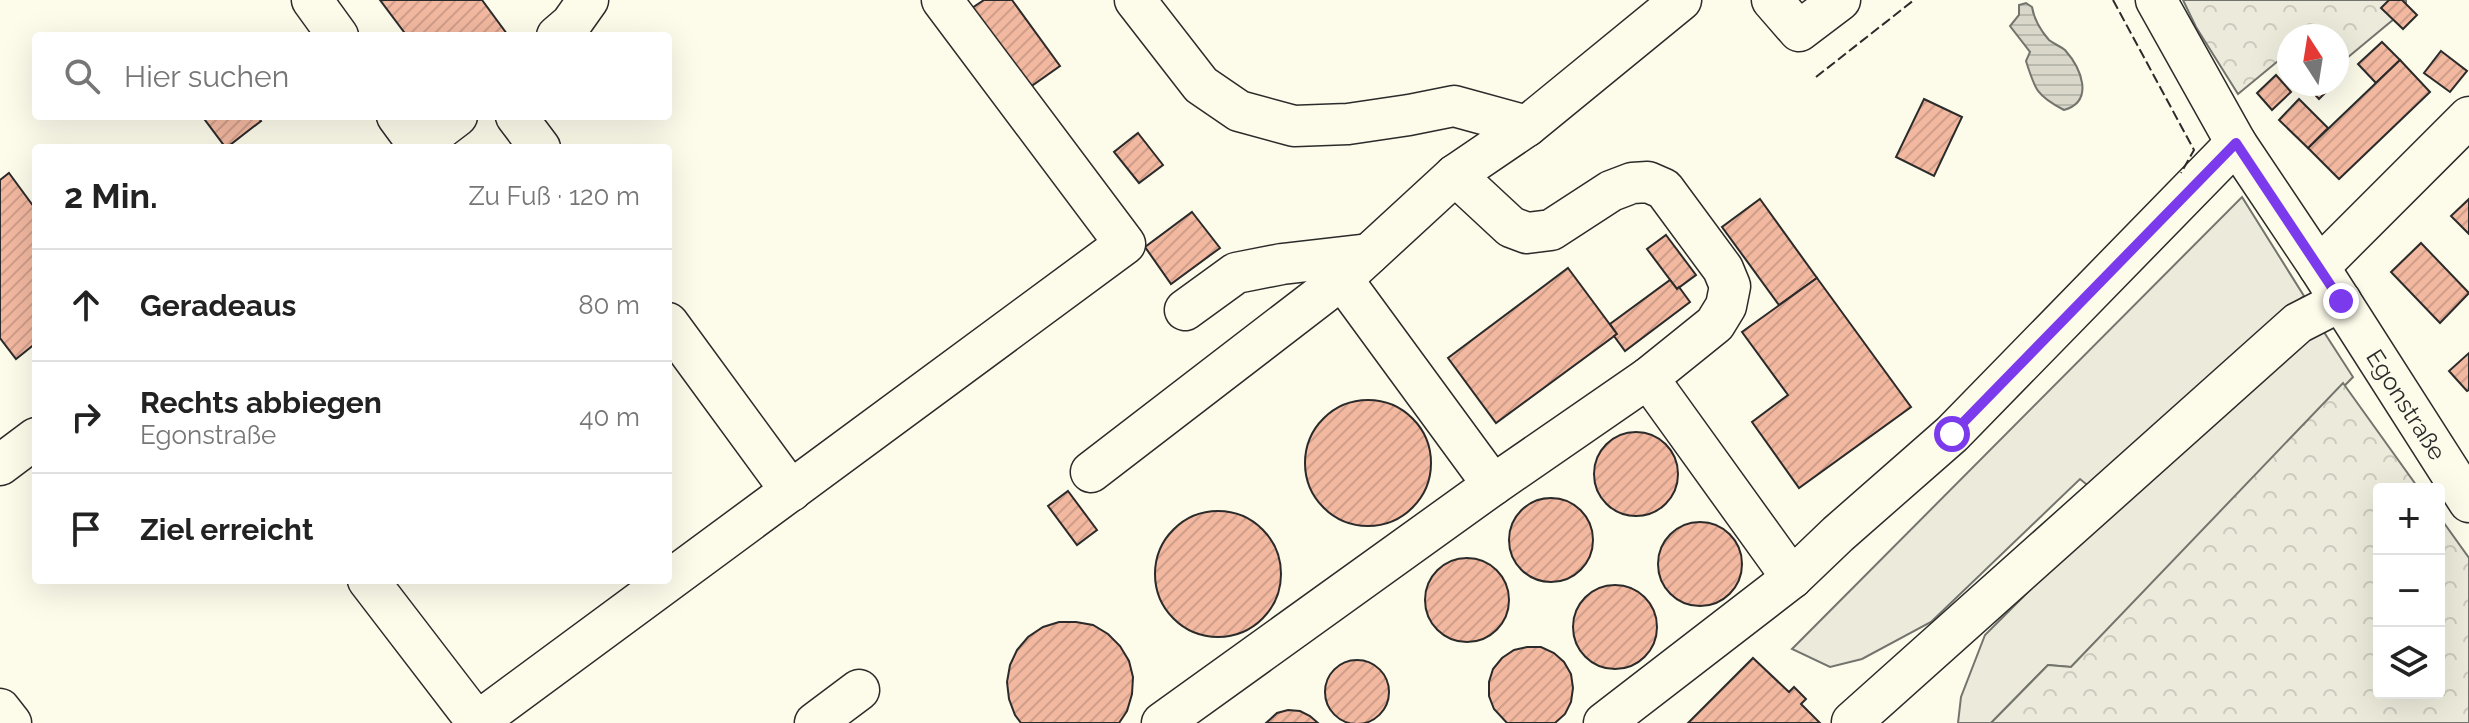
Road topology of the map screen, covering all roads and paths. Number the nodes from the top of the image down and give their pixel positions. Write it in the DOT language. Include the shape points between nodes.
graph roads {
  1 [pos="312,0"];
  2 [pos="588,0"];
  3 [pos="942,0"];
  4 [pos="1135,0"];
  5 [pos="1681,0"];
  6 [pos="1772,0"];
  7 [pos="1840,0"];
  8 [pos="2156,0"];
  9 [pos="335,32"];
  10 [pos="562,32"];
  11 [pos="2469,117"];
  12 [pos="448,120"];
  13 [pos="519,120"];
  14 [pos="1527,126"];
  15 [pos="410,137"];
  16 [pos="2236,143"];
  17 [pos="537,144"];
  18 [pos="1455,175"];
  19 [pos="1356,266"];
  20 [pos="2319,267"];
  21 [pos="2341,301"];
  22 [pos="1185,310"];
  23 [pos="672,328"];
  24 [pos="1648,378"];
  25 [pos="1091,472"];
  26 [pos="1493,485"];
  27 [pos="791,491"];
  28 [pos="2469,502"];
  29 [pos="1792,578"];
  30 [pos="672,579"];
  31 [pos="371,584"];
  32 [pos="665,584"];
  33 [pos="859,690"];
  34 [pos="0,709"];
  35 [pos="1852,722"];
  36 [pos="11,723"];
  37 [pos="815,723"];
  38 [pos="1162,723"];
  39 [pos="1604,723"];
  1 -- 9 [label="street"];
  2 -- 10 [label="street"];
  3 -- 27 [label="street" via="1125,244"];
  4 -- 14 [label="street" via="1201,85 1239,111 1294,126 1348,124 1454,106"];
  5 -- 14 [label="street"];
  6 -- 7 [label="street" via="1799,31"];
  8 -- 16 [label="street, Egonstraße"];
  11 -- 20 [label="street"];
  12 -- 15 [label="street"];
  13 -- 17 [label="street"];
  14 -- 18 [label="street"];
  16 -- 20 [label="street, Egonstraße"];
  16 -- 29 [label="street" via="1952,434"];
  18 -- 19 [label="street"];
  18 -- 24 [label="street" via="1511,227 1527,233 1551,230 1632,183 1664,189 1730,286 1715,324"];
  19 -- 22 [label="street" via="1282,264 1236,273"];
  19 -- 25 [label="street"];
  19 -- 26 [label="street"];
  20 -- 21 [label="street, Egonstraße"];
  21 -- 28 [label="street, Egonstraße"];
  21 -- 35 [label="street" via="2298,323"];
  23 -- 27 [label="street"];
  24 -- 26 [label="street"];
  24 -- 29 [label="street"];
  26 -- 38 [label="street"];
  27 -- 30 [label="street"];
  29 -- 39 [label="street"];
  31 -- 32 [label="street" via="477,722"];
  33 -- 37 [label="street"];
  34 -- 36 [label="street"];
}
